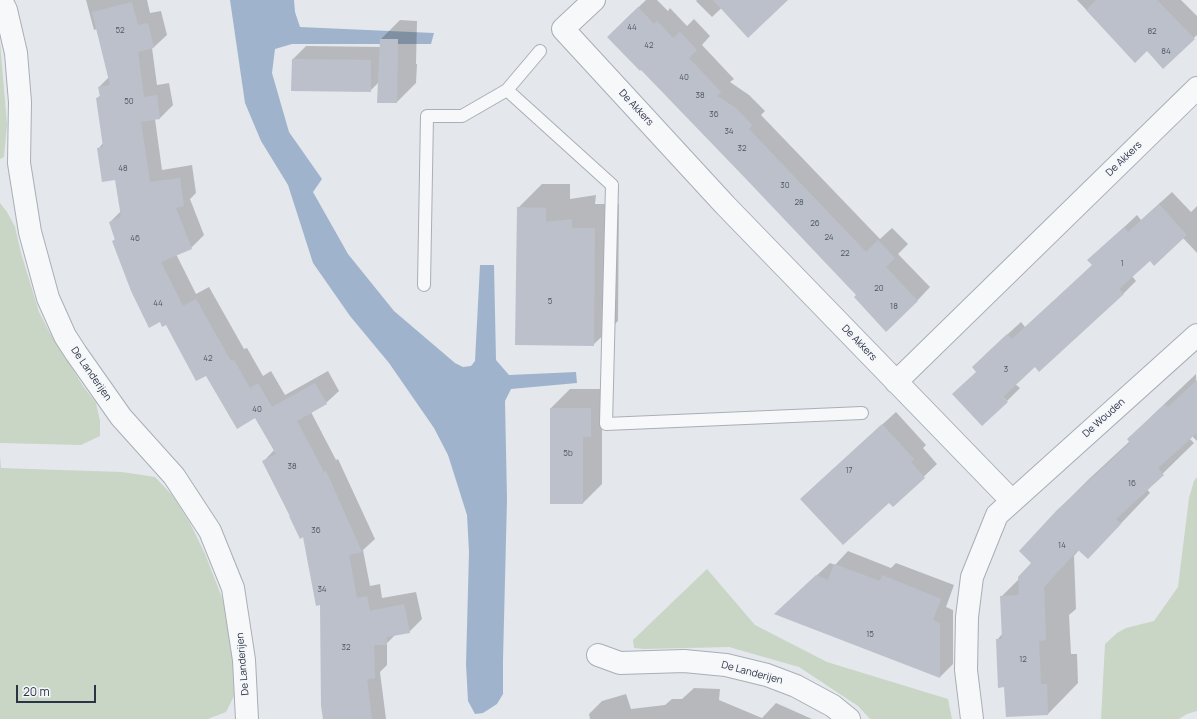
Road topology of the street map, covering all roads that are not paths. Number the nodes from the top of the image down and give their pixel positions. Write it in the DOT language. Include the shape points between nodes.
graph roads {
  1 [pos="1,0"];
  2 [pos="594,0"];
  3 [pos="540,51"];
  4 [pos="1197,88"];
  5 [pos="507,90"];
  6 [pos="424,285"];
  7 [pos="1197,335"];
  8 [pos="896,382"];
  9 [pos="862,413"];
  10 [pos="1012,501"];
  11 [pos="598,655"];
  12 [pos="247,719"];
  13 [pos="850,719"];
  14 [pos="972,719"];
  1 -- 12 [label="street, De Landerijen" via="6,10 16,53 20,102 19,163 30,232 48,298 65,336 116,411 174,476 210,531 233,588 244,660"];
  2 -- 8 [label="street, De Akkers" via="563,29 725,205"];
  3 -- 5 [label="lane"];
  4 -- 8 [label="street, De Akkers"];
  5 -- 6 [label="lane" via="462,116 426,116"];
  5 -- 9 [label="lane" via="612,185 606,424"];
  7 -- 10 [label="street, De Wouden"];
  8 -- 10 [label="street"];
  10 -- 14 [label="street, De Wouden" via="997,515 972,577 967,617 966,670"];
  11 -- 13 [label="street, De Landerijen" via="620,663 684,661 726,665 767,675 796,686 833,706"];
}
